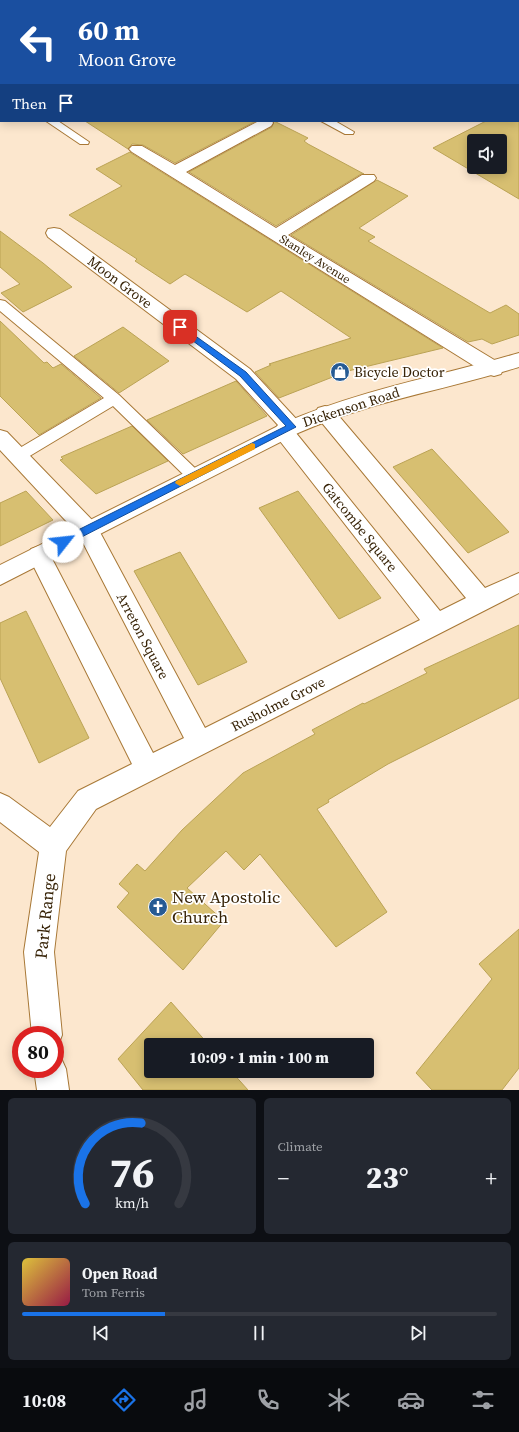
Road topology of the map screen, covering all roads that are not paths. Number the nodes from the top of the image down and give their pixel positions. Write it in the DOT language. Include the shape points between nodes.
graph roads {
  1 [pos="53,122"];
  2 [pos="266,122"];
  3 [pos="328,122"];
  4 [pos="349,132"];
  5 [pos="84,142"];
  6 [pos="137,149"];
  7 [pos="174,172"];
  8 [pos="368,178"];
  9 [pos="54,233"];
  10 [pos="276,235"];
  11 [pos="0,304"];
  12 [pos="519,360"];
  13 [pos="494,369"];
  14 [pos="114,399"];
  15 [pos="326,413"];
  16 [pos="288,429"];
  17 [pos="7,448"];
  18 [pos="194,476"];
  19 [pos="87,529"];
  20 [pos="39,555"];
  21 [pos="0,576"];
  22 [pos="519,582"];
  23 [pos="482,601"];
  24 [pos="437,624"];
  25 [pos="200,744"];
  26 [pos="148,770"];
  27 [pos="0,806"];
  28 [pos="53,846"];
  29 [pos="46,1026"];
  30 [pos="51,1078"];
  31 [pos="52,1090"];
  1 -- 5 [label="lane"];
  2 -- 7 [label="main road"];
  3 -- 4 [label="lane"];
  6 -- 7 [label="main road, Stanley Avenue"];
  7 -- 10 [label="main road, Stanley Avenue"];
  8 -- 10 [label="main road"];
  9 -- 16 [label="main road, Moon Grove" via="243,374"];
  10 -- 13 [label="main road, Stanley Avenue"];
  11 -- 14 [label="lane"];
  12 -- 13 [label="main road, Dickenson Road"];
  13 -- 15 [label="main road, Dickenson Road" via="396,391"];
  14 -- 17 [label="lane"];
  14 -- 18 [label="lane"];
  15 -- 16 [label="main road, Dickenson Road"];
  15 -- 23 [label="main road"];
  16 -- 18 [label="main road, Dickenson Road"];
  16 -- 24 [label="main road, Gatcombe Square"];
  17 -- 19 [label="main road, Arreton Square"];
  18 -- 19 [label="main road, Dickenson Road"];
  19 -- 20 [label="main road, Dickenson Road"];
  19 -- 25 [label="main road, Arreton Square"];
  20 -- 21 [label="main road, Dickenson Road"];
  20 -- 26 [label="main road"];
  22 -- 23 [label="main road, Rusholme Grove"];
  23 -- 24 [label="main road, Rusholme Grove"];
  24 -- 25 [label="main road, Rusholme Grove"];
  25 -- 26 [label="main road, Rusholme Grove"];
  26 -- 28 [label="main road, Rusholme Grove" via="87,800"];
  27 -- 28 [label="main road"];
  28 -- 29 [label="main road, Park Range" via="39,952"];
  30 -- 31 [label="main road"];
}
